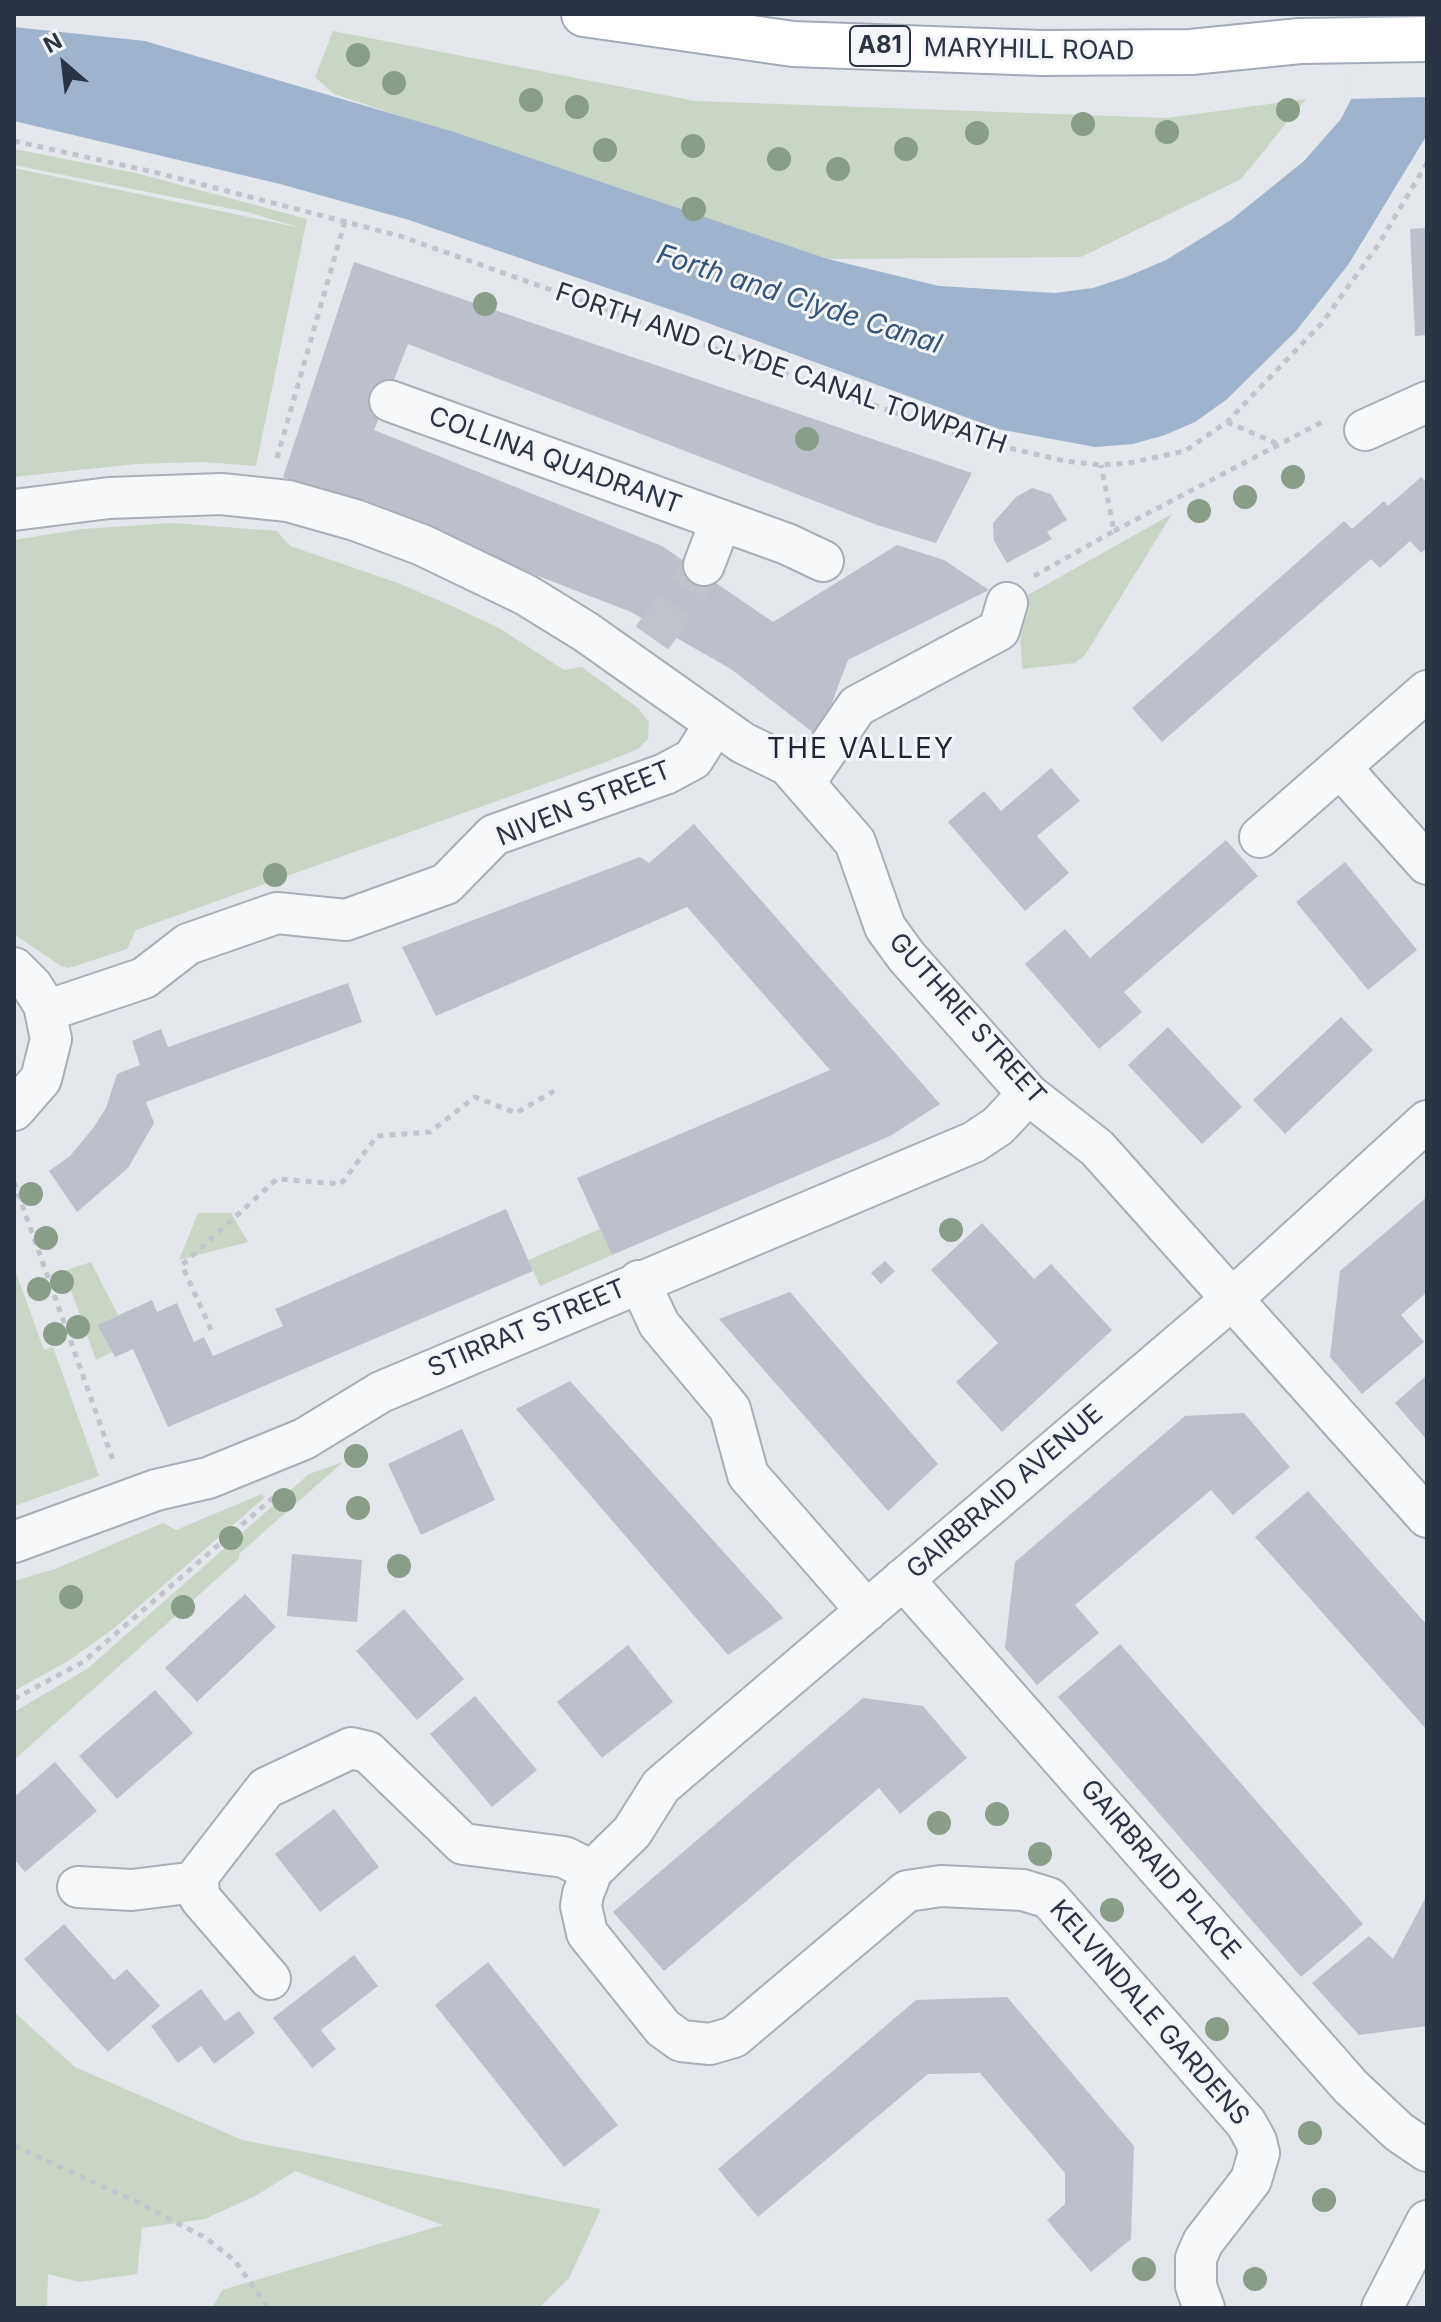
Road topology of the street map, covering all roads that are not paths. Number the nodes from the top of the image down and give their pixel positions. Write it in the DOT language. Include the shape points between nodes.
graph roads {
  1 [pos="584,14"];
  2 [pos="720,24"];
  3 [pos="1427,39"];
  4 [pos="390,401"];
  5 [pos="1427,402"];
  6 [pos="1365,430"];
  7 [pos="14,510"];
  8 [pos="721,520"];
  9 [pos="823,561"];
  10 [pos="704,565"];
  11 [pos="1007,603"];
  12 [pos="1427,691"];
  13 [pos="715,724"];
  14 [pos="1340,767"];
  15 [pos="805,782"];
  16 [pos="1260,837"];
  17 [pos="1427,864"];
  18 [pos="14,968"];
  19 [pos="46,1011"];
  20 [pos="1028,1094"];
  21 [pos="14,1110"];
  22 [pos="1427,1121"];
  23 [pos="639,1281"];
  24 [pos="1232,1299"];
  25 [pos="1427,1517"];
  26 [pos="14,1542"];
  27 [pos="903,1579"];
  28 [pos="867,1611"];
  29 [pos="592,1871"];
  30 [pos="196,1882"];
  31 [pos="78,1887"];
  32 [pos="270,1979"];
  33 [pos="1427,2151"];
  34 [pos="1427,2221"];
  35 [pos="1204,2308"];
  36 [pos="1382,2308"];
  1 -- 2 [label="main road, MARYHILL ROAD / A81"];
  2 -- 3 [label="main road, MARYHILL ROAD / A81" via="793,44 1042,53 1191,52 1300,41"];
  4 -- 8 [label="street, COLLINA QUADRANT"];
  5 -- 6 [label="street"];
  7 -- 13 [label="street, GUTHRIE STREET" via="173,494 265,498 355,520 460,562 643,652 682,700"];
  8 -- 9 [label="street, COLLINA QUADRANT"];
  8 -- 10 [label="street"];
  11 -- 15 [label="street" via="999,630 857,706"];
  12 -- 14 [label="street"];
  13 -- 15 [label="street, GUTHRIE STREET" via="788,765"];
  13 -- 19 [label="street, NIVEN STREET" via="702,749 680,767 494,835 446,884 346,920 277,913 188,944 144,978"];
  14 -- 16 [label="street"];
  14 -- 17 [label="street"];
  15 -- 20 [label="street, GUTHRIE STREET" via="855,842 894,940"];
  18 -- 19 [label="street" via="37,991"];
  19 -- 21 [label="street" via="51,1032 48,1060 37,1086"];
  20 -- 23 [label="street, STIRRAT STREET" via="974,1142"];
  20 -- 24 [label="street, GUTHRIE STREET" via="1087,1137"];
  22 -- 24 [label="street, GAIRBRAID AVENUE"];
  23 -- 26 [label="street, STIRRAT STREET" via="370,1398 288,1446"];
  23 -- 28 [label="street" via="659,1324 730,1409 748,1475"];
  24 -- 25 [label="street, GUTHRIE STREET"];
  24 -- 27 [label="street, GAIRBRAID AVENUE"];
  27 -- 28 [label="street, GAIRBRAID AVENUE"];
  27 -- 33 [label="street, GAIRBRAID PLACE" via="1351,2087"];
  28 -- 29 [label="street, GAIRBRAID AVENUE" via="661,1786 632,1832"];
  29 -- 30 [label="street" via="564,1857 463,1844 368,1752 351,1748 266,1788 213,1852"];
  29 -- 35 [label="street, KELVINDALE GARDENS" via="581,1906 587,1933 663,2028 681,2041 699,2044 734,2037 907,1891 941,1886 1023,1890 1049,1898 1246,2123 1256,2141 1259,2153 1251,2180 1196,2258 1196,2286"];
  30 -- 31 [label="street" via="132,1890"];
  30 -- 32 [label="street" via="200,1898"];
  34 -- 36 [label="street"];
}
